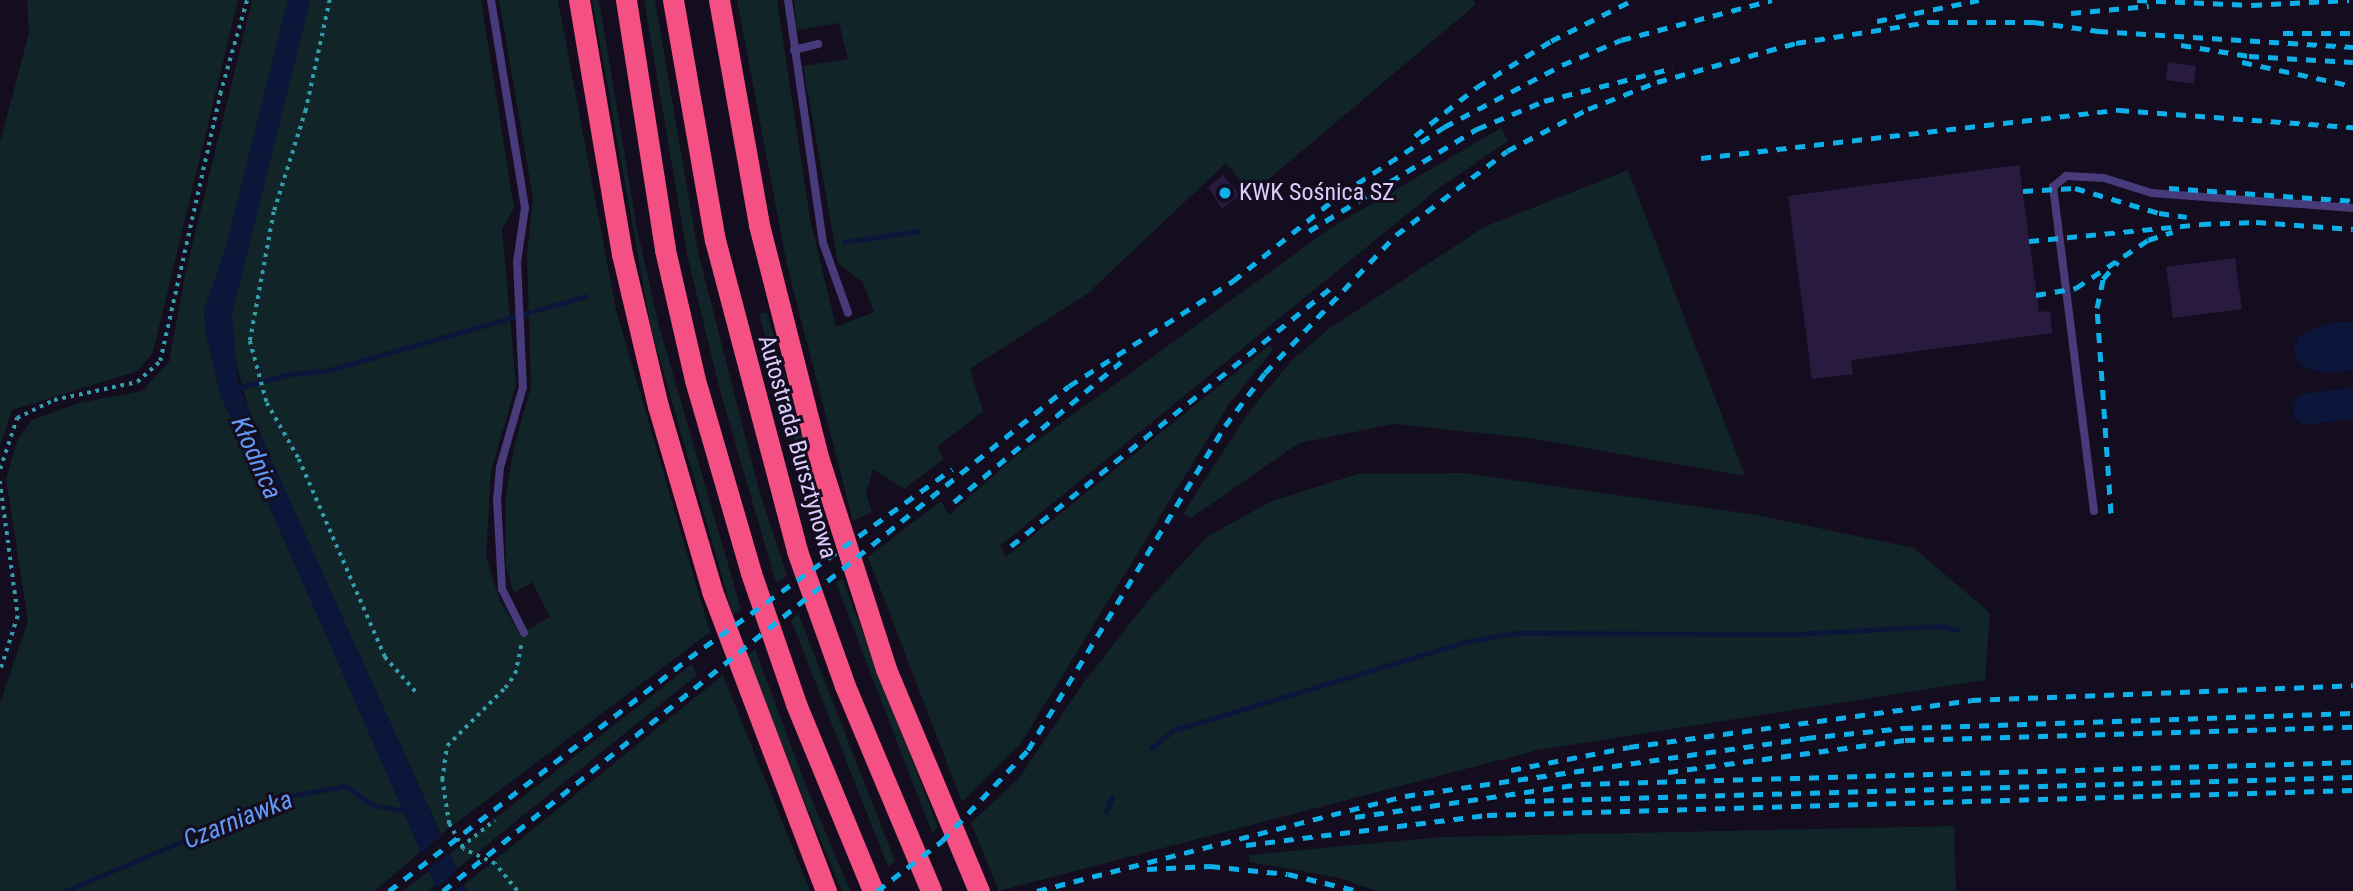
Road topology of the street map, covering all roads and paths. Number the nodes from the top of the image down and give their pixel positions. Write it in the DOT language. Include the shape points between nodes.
graph roads {
  1 [pos="247,0"];
  2 [pos="330,0"];
  3 [pos="491,0"];
  4 [pos="579,0"];
  5 [pos="626,0"];
  6 [pos="673,0"];
  7 [pos="719,0"];
  8 [pos="788,0"];
  9 [pos="818,44"];
  10 [pos="794,50"];
  11 [pos="2353,208"];
  12 [pos="848,313"];
  13 [pos="0,469"];
  14 [pos="0,481"];
  15 [pos="2094,511"];
  16 [pos="524,633"];
  17 [pos="0,672"];
  18 [pos="416,692"];
  19 [pos="495,820"];
  20 [pos="461,847"];
  21 [pos="517,891"];
  22 [pos="827,891"];
  23 [pos="873,891"];
  24 [pos="931,891"];
  25 [pos="979,891"];
  1 -- 13 [label="path" via="217,108 160,360 136,382 54,400 16,418"];
  2 -- 18 [label="path" via="306,110 274,212 250,341 267,403 299,459 385,657"];
  3 -- 16 [label="lane" via="525,208 517,262 523,387 500,467 497,499 502,589"];
  4 -- 22 [label="highway" via="622,254 659,406 712,591"];
  5 -- 23 [label="highway" via="665,250 695,380 751,573 796,704"];
  6 -- 24 [label="highway, Autostrada Bursztynowa" via="715,240 797,551 845,685"];
  7 -- 25 [label="highway" via="759,225 819,460 886,669"];
  8 -- 10 [label="lane"];
  9 -- 10 [label="lane"];
  10 -- 12 [label="lane" via="823,243"];
  11 -- 15 [label="lane" via="2152,193 2104,178 2066,176 2053,187"];
  14 -- 17 [label="path" via="18,616"];
  16 -- 20 [label="path" via="515,674 457,734 444,755 442,780 449,824"];
  19 -- 20 [label="path"];
  20 -- 21 [label="path" via="495,864"];
}
